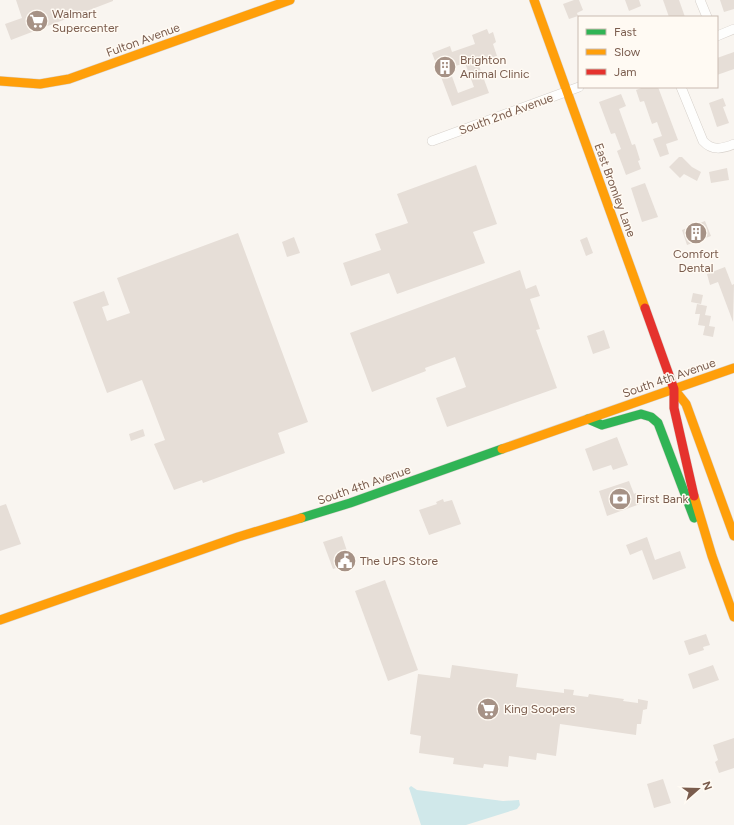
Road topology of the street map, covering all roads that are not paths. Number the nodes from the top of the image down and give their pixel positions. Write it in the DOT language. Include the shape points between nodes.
graph roads {
  1 [pos="290,0"];
  2 [pos="534,0"];
  3 [pos="700,0"];
  4 [pos="706,16"];
  5 [pos="734,29"];
  6 [pos="718,36"];
  7 [pos="0,81"];
  8 [pos="578,87"];
  9 [pos="681,88"];
  10 [pos="567,91"];
  11 [pos="432,141"];
  12 [pos="734,144"];
  13 [pos="734,368"];
  14 [pos="674,389"];
  15 [pos="588,419"];
  16 [pos="702,526"];
  17 [pos="734,536"];
  18 [pos="724,590"];
  19 [pos="734,602"];
  20 [pos="734,617"];
  21 [pos="0,620"];
  1 -- 7 [label="main road, Fulton Avenue" via="69,78 40,84"];
  2 -- 10 [label="main road, East Bromley Lane"];
  3 -- 4 [label="street"];
  5 -- 6 [label="street"];
  8 -- 10 [label="street, South 2nd Avenue"];
  9 -- 12 [label="street" via="705,144 714,148 726,148"];
  10 -- 11 [label="street, South 2nd Avenue"];
  10 -- 14 [label="main road, East Bromley Lane"];
  13 -- 14 [label="main road, South 4th Avenue"];
  14 -- 15 [label="main road, South 4th Avenue"];
  14 -- 16 [label="main road, East Bromley Lane" via="674,408"];
  14 -- 17 [label="main road, East Bromley Lane" via="686,404"];
  15 -- 16 [label="main road" via="602,425 642,414 658,423 691,515"];
  15 -- 21 [label="main road, South 4th Avenue" via="350,503 238,537"];
  16 -- 18 [label="main road, East Bromley Lane"];
  18 -- 19 [label="main road"];
  18 -- 20 [label="main road, East Bromley Lane"];
}
